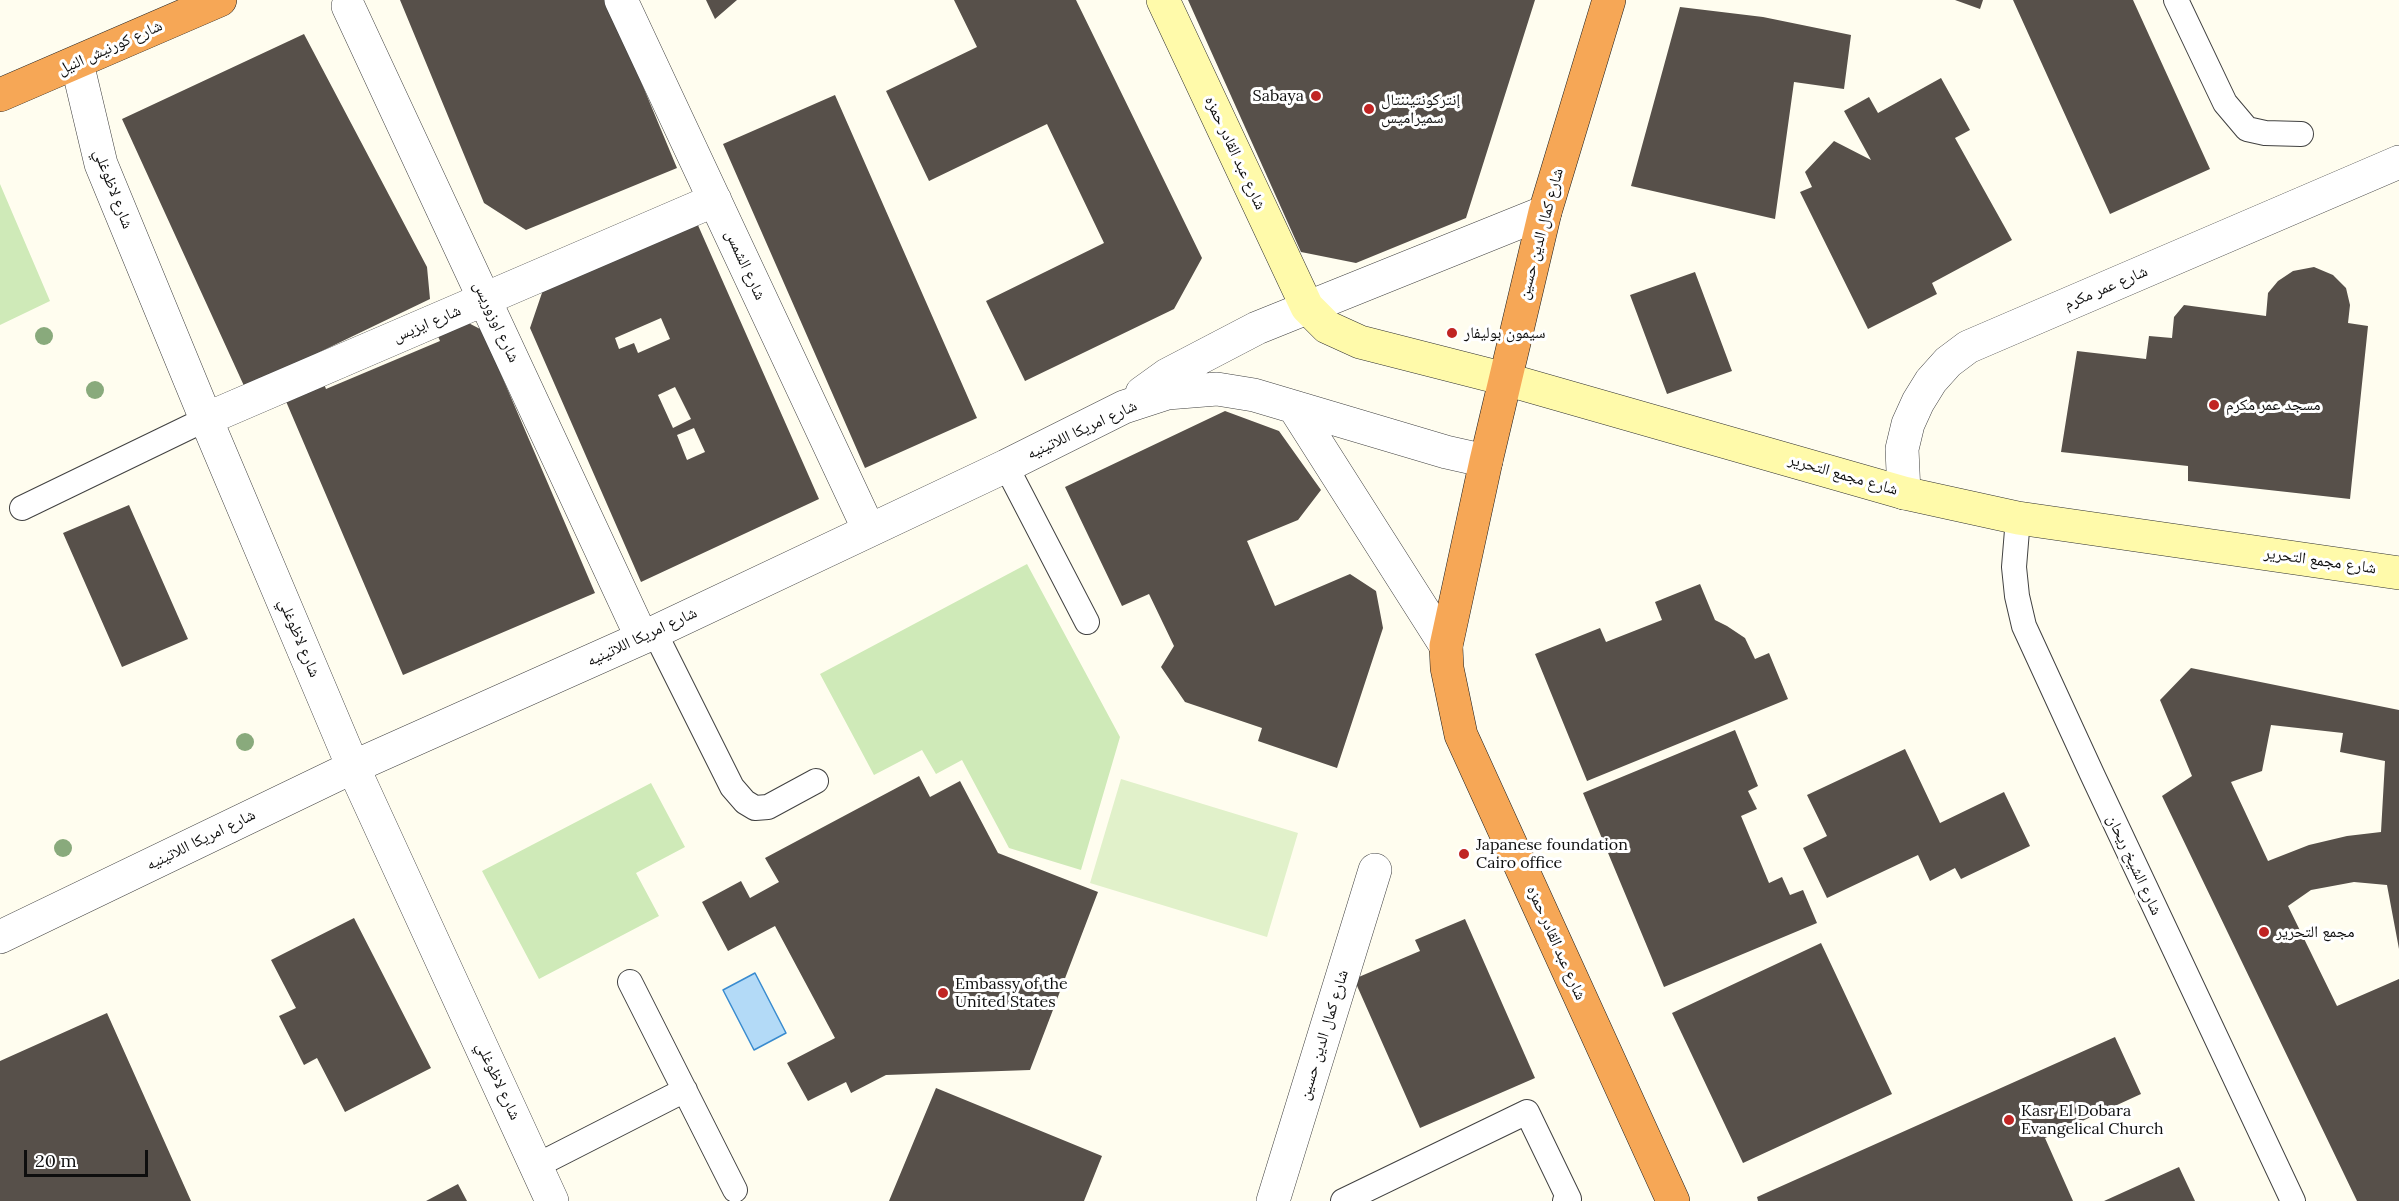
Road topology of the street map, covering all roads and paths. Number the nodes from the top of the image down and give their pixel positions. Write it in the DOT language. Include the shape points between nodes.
graph roads {
  1 [pos="220,0"];
  2 [pos="621,0"];
  3 [pos="1163,0"];
  4 [pos="1610,0"];
  5 [pos="2176,0"];
  6 [pos="348,6"];
  7 [pos="77,63"];
  8 [pos="0,95"];
  9 [pos="2301,134"];
  10 [pos="2399,162"];
  11 [pos="715,200"];
  12 [pos="1545,212"];
  13 [pos="485,299"];
  14 [pos="1307,307"];
  15 [pos="1505,379"];
  16 [pos="1124,407"];
  17 [pos="1294,408"];
  18 [pos="206,419"];
  19 [pos="1486,461"];
  20 [pos="1006,466"];
  21 [pos="1904,493"];
  22 [pos="22,508"];
  23 [pos="2018,518"];
  24 [pos="869,530"];
  25 [pos="2399,573"];
  26 [pos="1087,622"];
  27 [pos="648,634"];
  28 [pos="1446,646"];
  29 [pos="353,767"];
  30 [pos="816,781"];
  31 [pos="1375,870"];
  32 [pos="0,937"];
  33 [pos="630,982"];
  34 [pos="686,1090"];
  35 [pos="536,1166"];
  36 [pos="735,1191"];
  37 [pos="552,1201"];
  38 [pos="1273,1201"];
  39 [pos="1343,1201"];
  40 [pos="1565,1201"];
  41 [pos="1673,1201"];
  42 [pos="2293,1201"];
  1 -- 7 [label="highway, شارع كورنيش النيل"];
  2 -- 11 [label="street, شارع الشمس"];
  3 -- 14 [label="street, شارع عبد القادر حمزه"];
  4 -- 12 [label="highway, شارع كمال الدين حسين"];
  5 -- 9 [label="lane" via="2225,103 2247,129"];
  6 -- 13 [label="street, شارع اوزوريس"];
  7 -- 8 [label="highway, شارع كورنيش النيل"];
  7 -- 18 [label="street, شارع لاظوغلي" via="101,164"];
  10 -- 21 [label="street, شارع عمر مكرم" via="1968,347 1931,381 1908,424 1902,449"];
  11 -- 13 [label="street, شارع ايزيس"];
  11 -- 24 [label="street, شارع الشمس"];
  12 -- 14 [label="street"];
  12 -- 15 [label="highway, شارع كمال الدين حسين"];
  13 -- 18 [label="street, شارع ايزيس"];
  13 -- 27 [label="street, شارع اوزوريس"];
  14 -- 15 [label="street, شارع مجمع التحرير" via="1327,327 1360,342"];
  14 -- 16 [label="street" via="1208,352 1167,375"];
  15 -- 19 [label="highway, شارع كمال الدين حسين"];
  15 -- 21 [label="street, شارع مجمع التحرير"];
  16 -- 17 [label="street, شارع امريكا اللاتينيه" via="1167,393 1217,389 1254,395"];
  16 -- 20 [label="street, شارع امريكا اللاتينيه"];
  17 -- 19 [label="street, شارع امريكا اللاتينيه"];
  17 -- 28 [label="street"];
  18 -- 22 [label="lane"];
  18 -- 29 [label="street, شارع لاظوغلي"];
  19 -- 28 [label="highway, شارع كمال الدين حسين"];
  20 -- 24 [label="street, شارع امريكا اللاتينيه"];
  20 -- 26 [label="lane"];
  21 -- 23 [label="street, شارع مجمع التحرير"];
  23 -- 25 [label="street, شارع مجمع التحرير"];
  23 -- 42 [label="lane, شارع الشيخ ريحان" via="2014,567 2024,626"];
  24 -- 27 [label="street, شارع امريكا اللاتينيه"];
  27 -- 29 [label="street, شارع امريكا اللاتينيه"];
  27 -- 30 [label="lane" via="744,802 755,808 768,807"];
  28 -- 41 [label="highway, شارع عبد القادر حمزه" via="1450,691 1461,735"];
  29 -- 32 [label="street, شارع امريكا اللاتينيه"];
  29 -- 35 [label="street, شارع لاظوغلي"];
  31 -- 38 [label="street, شارع كمال الدين حسين"];
  33 -- 34 [label="lane"];
  34 -- 35 [label="lane"];
  34 -- 36 [label="lane"];
  35 -- 37 [label="street, شارع لاظوغلي"];
  39 -- 40 [label="lane" via="1527,1112 1569,1199"];
}
